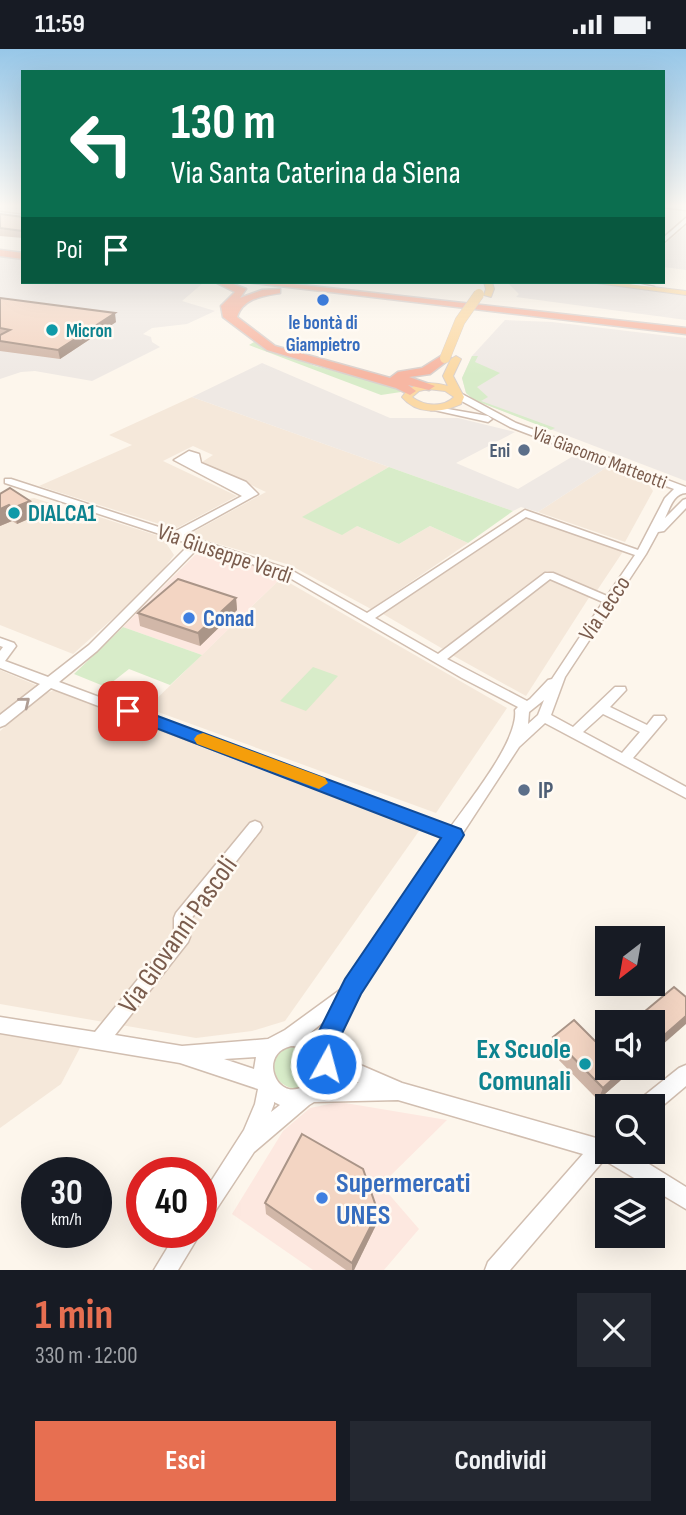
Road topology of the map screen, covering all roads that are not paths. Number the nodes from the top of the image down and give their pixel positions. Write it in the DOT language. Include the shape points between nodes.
graph roads {
  1 [pos="221,284"];
  2 [pos="224,284"];
  3 [pos="269,284"];
  4 [pos="331,284"];
  5 [pos="368,284"];
  6 [pos="479,284"];
  7 [pos="488,284"];
  8 [pos="612,284"];
  9 [pos="625,284"];
  10 [pos="634,284"];
  11 [pos="651,287"];
  12 [pos="686,292"];
  13 [pos="483,295"];
  14 [pos="229,318"];
  15 [pos="626,324"];
  16 [pos="686,324"];
  17 [pos="686,331"];
  18 [pos="276,350"];
  19 [pos="451,359"];
  20 [pos="362,370"];
  21 [pos="428,386"];
  22 [pos="410,391"];
  23 [pos="456,394"];
  24 [pos="434,408"];
  25 [pos="513,425"];
  26 [pos="636,471"];
  27 [pos="8,481"];
  28 [pos="686,490"];
  29 [pos="249,496"];
  30 [pos="686,496"];
  31 [pos="670,498"];
  32 [pos="686,502"];
  33 [pos="672,515"];
  34 [pos="176,535"];
  35 [pos="650,540"];
  36 [pos="197,543"];
  37 [pos="641,554"];
  38 [pos="610,601"];
  39 [pos="369,617"];
  40 [pos="0,642"];
  41 [pos="439,659"];
  42 [pos="0,661"];
  43 [pos="559,677"];
  44 [pos="50,682"];
  45 [pos="620,690"];
  46 [pos="601,708"];
  47 [pos="525,709"];
  48 [pos="542,716"];
  49 [pos="659,719"];
  50 [pos="0,722"];
  51 [pos="648,731"];
  52 [pos="574,733"];
  53 [pos="514,744"];
  54 [pos="624,759"];
  55 [pos="686,793"];
  56 [pos="255,827"];
  57 [pos="454,835"];
  58 [pos="353,986"];
  59 [pos="0,1025"];
  60 [pos="99,1041"];
  61 [pos="281,1042"];
  62 [pos="180,1054"];
  63 [pos="323,1055"];
  64 [pos="686,1074"];
  65 [pos="267,1084"];
  66 [pos="401,1092"];
  67 [pos="308,1094"];
  68 [pos="662,1094"];
  69 [pos="595,1144"];
  70 [pos="246,1148"];
  71 [pos="595,1159"];
  72 [pos="632,1164"];
  73 [pos="217,1191"];
  74 [pos="686,1199"];
  75 [pos="179,1248"];
  76 [pos="165,1270"];
  77 [pos="496,1270"];
  1 -- 14 [label="highway" via="225,287 217,306"];
  2 -- 14 [label="highway" via="241,290 226,306"];
  3 -- 15 [label="highway"];
  4 -- 16 [label="highway"];
  5 -- 16 [label="highway"];
  6 -- 13 [label="main road"];
  7 -- 13 [label="main road" via="490,290"];
  8 -- 12 [label="main road"];
  9 -- 11 [label="main road"];
  10 -- 11 [label="street"];
  11 -- 12 [label="main road"];
  13 -- 19 [label="main road" via="462,347"];
  13 -- 19 [label="main road, bridge" via="460,321"];
  14 -- 15 [label="highway" via="251,295 281,291 492,315"];
  14 -- 18 [label="highway"];
  15 -- 17 [label="highway"];
  18 -- 20 [label="highway"];
  18 -- 22 [label="highway"];
  19 -- 20 [label="highway" via="413,375"];
  19 -- 21 [label="main road"];
  19 -- 23 [label="main road" via="448,376"];
  20 -- 21 [label="highway"];
  21 -- 22 [label="main road"];
  21 -- 23 [label="main road"];
  22 -- 24 [label="main road" via="407,397 412,403"];
  23 -- 24 [label="main road" via="454,404"];
  23 -- 25 [label="street, Via Giacomo Matteotti"];
  24 -- 25 [label="street, Via Giacomo Matteotti"];
  25 -- 26 [label="street, Via Giacomo Matteotti"];
  26 -- 28 [label="street, Via Giacomo Matteotti"];
  26 -- 31 [label="street" via="662,486"];
  27 -- 34 [label="street, Via Giuseppe Verdi"];
  28 -- 31 [label="street"];
  29 -- 29 [label="street" via="254,492 196,464 196,456 180,457 181,462"];
  29 -- 34 [label="street"];
  30 -- 33 [label="street, Via Lecco"];
  31 -- 35 [label="street, Via Lecco"];
  32 -- 33 [label="street, Via Lecco"];
  33 -- 35 [label="street, Via Lecco"];
  34 -- 36 [label="street, Via Giuseppe Verdi"];
  35 -- 37 [label="street, Via Lecco"];
  36 -- 39 [label="street, Via Giuseppe Verdi" via="287,572"];
  36 -- 44 [label="street" via="93,648"];
  37 -- 38 [label="street, Via Lecco"];
  37 -- 39 [label="street" via="525,513"];
  38 -- 41 [label="street" via="549,575"];
  38 -- 43 [label="street, Via Lecco"];
  39 -- 41 [label="street, Via Giuseppe Verdi"];
  40 -- 42 [label="street" via="10,646"];
  41 -- 47 [label="street, Via Giuseppe Verdi"];
  42 -- 44 [label="street"];
  43 -- 47 [label="street, Via Lecco"];
  43 -- 48 [label="street, Via Lecco"];
  50 -- 44 [label="street, one-way"];
  44 -- 57 [label="street"];
  45 -- 46 [label="street"];
  46 -- 51 [label="street"];
  46 -- 52 [label="street"];
  47 -- 48 [label="street"];
  47 -- 53 [label="street, Via Lecco"];
  48 -- 52 [label="street"];
  48 -- 53 [label="street, Via Lecco"];
  49 -- 51 [label="street"];
  51 -- 54 [label="street"];
  52 -- 54 [label="street"];
  53 -- 57 [label="street, Via Lecco"];
  54 -- 55 [label="street"];
  56 -- 60 [label="street, Via Giovanni Pascoli" via="182,918 182,937"];
  57 -- 58 [label="street, Via Lecco"];
  58 -- 61 [label="street, Via Lecco"];
  58 -- 63 [label="street, Via Lecco"];
  59 -- 60 [label="street"];
  60 -- 62 [label="street"];
  61 -- 62 [label="street"];
  61 -- 63 [label="street" via="310,1041"];
  61 -- 65 [label="street" via="263,1065"];
  62 -- 65 [label="street"];
  63 -- 66 [label="street"];
  63 -- 67 [label="street" via="324,1075"];
  64 -- 68 [label="street"];
  65 -- 67 [label="street" via="285,1097"];
  65 -- 70 [label="street" via="265,1103"];
  66 -- 67 [label="street"];
  66 -- 69 [label="street"];
  67 -- 70 [label="street"];
  70 -- 73 [label="street"];
  71 -- 77 [label="street"];
  72 -- 74 [label="street"];
  75 -- 76 [label="street"];
}
